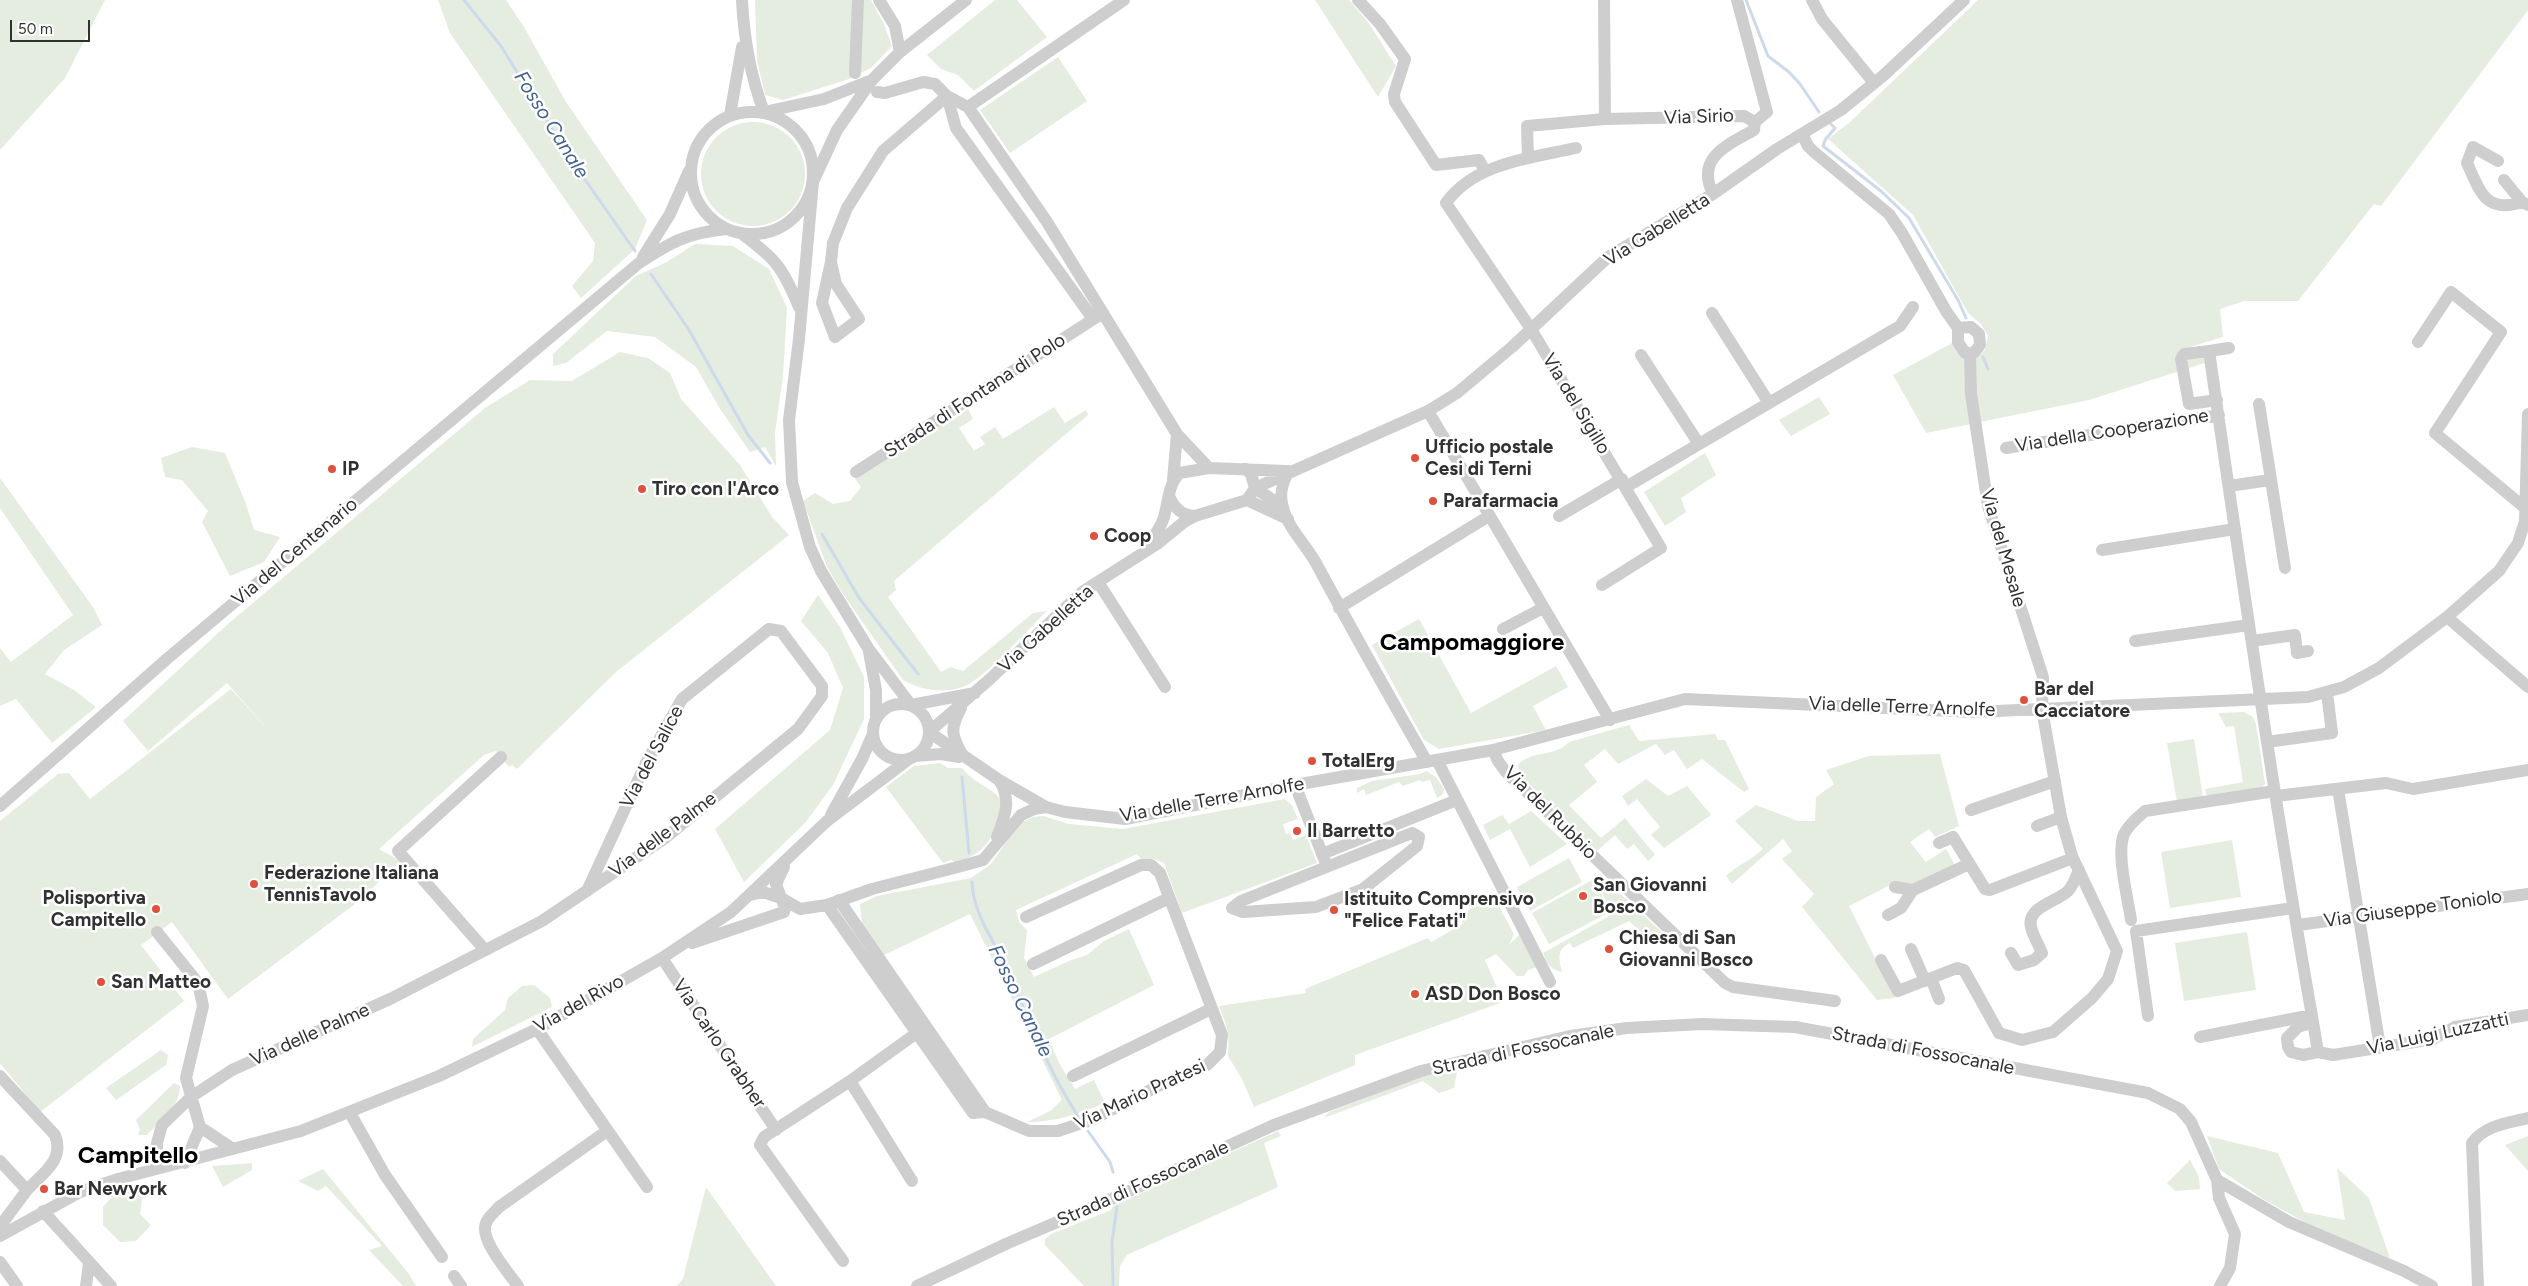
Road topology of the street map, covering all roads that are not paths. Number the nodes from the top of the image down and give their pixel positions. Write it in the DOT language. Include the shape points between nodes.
graph roads {
  1 [pos="742,0"];
  2 [pos="858,0"];
  3 [pos="879,0"];
  4 [pos="966,0"];
  5 [pos="1124,0"];
  6 [pos="1358,0"];
  7 [pos="1604,0"];
  8 [pos="1737,0"];
  9 [pos="1812,0"];
  10 [pos="1964,0"];
  11 [pos="744,40"];
  12 [pos="900,52"];
  13 [pos="855,74"];
  14 [pos="872,80"];
  15 [pos="1874,83"];
  16 [pos="877,92"];
  17 [pos="947,96"];
  18 [pos="968,107"];
  19 [pos="764,112"];
  20 [pos="730,115"];
  21 [pos="1605,119"];
  22 [pos="1755,122"];
  23 [pos="1802,134"];
  24 [pos="1576,148"];
  25 [pos="1528,158"];
  26 [pos="2498,161"];
  27 [pos="690,168"];
  28 [pos="1485,171"];
  29 [pos="2504,180"];
  30 [pos="813,182"];
  31 [pos="1713,194"];
  32 [pos="2525,204"];
  33 [pos="726,229"];
  34 [pos="742,234"];
  35 [pos="831,262"];
  36 [pos="639,263"];
  37 [pos="1913,307"];
  38 [pos="800,309"];
  39 [pos="1712,313"];
  40 [pos="1098,316"];
  41 [pos="1958,328"];
  42 [pos="1531,329"];
  43 [pos="2418,342"];
  44 [pos="2229,348"];
  45 [pos="2210,351"];
  46 [pos="1641,355"];
  47 [pos="1970,355"];
  48 [pos="2217,400"];
  49 [pos="1769,403"];
  50 [pos="2258,404"];
  51 [pos="1428,411"];
  52 [pos="2528,414"];
  53 [pos="2219,415"];
  54 [pos="1177,434"];
  55 [pos="1699,444"];
  56 [pos="2006,448"];
  57 [pos="1209,468"];
  58 [pos="1245,469"];
  59 [pos="1289,471"];
  60 [pos="856,472"];
  61 [pos="1173,480"];
  62 [pos="2270,480"];
  63 [pos="1624,483"];
  64 [pos="2229,486"];
  65 [pos="1254,488"];
  66 [pos="1169,496"];
  67 [pos="1247,500"];
  68 [pos="2525,508"];
  69 [pos="1285,513"];
  70 [pos="1195,516"];
  71 [pos="1489,516"];
  72 [pos="1559,516"];
  73 [pos="2526,522"];
  74 [pos="2235,529"];
  75 [pos="2523,542"];
  76 [pos="2102,550"];
  77 [pos="1143,552"];
  78 [pos="2285,568"];
  79 [pos="1098,582"];
  80 [pos="1602,585"];
  81 [pos="1339,608"];
  82 [pos="1543,608"];
  83 [pos="2447,617"];
  84 [pos="2249,625"];
  85 [pos="1503,629"];
  86 [pos="2135,641"];
  87 [pos="2252,641"];
  88 [pos="868,648"];
  89 [pos="2308,651"];
  90 [pos="897,687"];
  91 [pos="1165,687"];
  92 [pos="2528,687"];
  93 [pos="976,693"];
  94 [pos="2328,693"];
  95 [pos="822,696"];
  96 [pos="938,701"];
  97 [pos="2260,701"];
  98 [pos="963,704"];
  99 [pos="911,705"];
  100 [pos="2042,709"];
  101 [pos="876,719"];
  102 [pos="1610,720"];
  103 [pos="929,732"];
  104 [pos="873,734"];
  105 [pos="2267,742"];
  106 [pos="1493,750"];
  107 [pos="501,757"];
  108 [pos="912,758"];
  109 [pos="964,758"];
  110 [pos="1432,761"];
  111 [pos="2528,770"];
  112 [pos="999,780"];
  113 [pos="2055,781"];
  114 [pos="1295,785"];
  115 [pos="2338,788"];
  116 [pos="2275,794"];
  117 [pos="1457,800"];
  118 [pos="0,806"];
  119 [pos="1046,807"];
  120 [pos="1971,810"];
  121 [pos="2061,817"];
  122 [pos="827,821"];
  123 [pos="2037,826"];
  124 [pos="1939,843"];
  125 [pos="991,850"];
  126 [pos="1322,854"];
  127 [pos="2072,855"];
  128 [pos="787,860"];
  129 [pos="1969,864"];
  130 [pos="1328,868"];
  131 [pos="2079,870"];
  132 [pos="2000,881"];
  133 [pos="1895,887"];
  134 [pos="587,890"];
  135 [pos="1913,890"];
  136 [pos="2528,894"];
  137 [pos="750,895"];
  138 [pos="781,898"];
  139 [pos="1169,898"];
  140 [pos="833,903"];
  141 [pos="2293,908"];
  142 [pos="1888,915"];
  143 [pos="1026,917"];
  144 [pos="2358,917"];
  145 [pos="2132,920"];
  146 [pos="2298,925"];
  147 [pos="157,932"];
  148 [pos="678,947"];
  149 [pos="1910,949"];
  150 [pos="485,950"];
  151 [pos="2011,953"];
  152 [pos="662,958"];
  153 [pos="1881,960"];
  154 [pos="1033,964"];
  155 [pos="1928,979"];
  156 [pos="1550,982"];
  157 [pos="1939,999"];
  158 [pos="1835,1001"];
  159 [pos="1211,1009"];
  160 [pos="2528,1015"];
  161 [pos="2148,1016"];
  162 [pos="2312,1019"];
  163 [pos="537,1028"];
  164 [pos="920,1030"];
  165 [pos="2200,1037"];
  166 [pos="2380,1047"];
  167 [pos="2318,1052"];
  168 [pos="0,1076"];
  169 [pos="1073,1076"];
  170 [pos="850,1081"];
  171 [pos="191,1097"];
  172 [pos="350,1113"];
  173 [pos="2528,1118"];
  174 [pos="200,1127"];
  175 [pos="776,1130"];
  176 [pos="607,1131"];
  177 [pos="234,1149"];
  178 [pos="0,1161"];
  179 [pos="185,1163"];
  180 [pos="157,1169"];
  181 [pos="2217,1180"];
  182 [pos="912,1181"];
  183 [pos="647,1186"];
  184 [pos="27,1190"];
  185 [pos="43,1211"];
  186 [pos="1,1236"];
  187 [pos="442,1257"];
  188 [pos="843,1261"];
  189 [pos="0,1262"];
  190 [pos="89,1264"];
  191 [pos="17,1286"];
  192 [pos="86,1286"];
  193 [pos="111,1286"];
  194 [pos="518,1286"];
  195 [pos="917,1286"];
  196 [pos="2220,1286"];
  197 [pos="2432,1286"];
  198 [pos="2478,1286"];
  1 -- 11 [label="street"];
  2 -- 13 [label="street"];
  3 -- 12 [label="street" via="895,26"];
  4 -- 12 [label="street"];
  5 -- 18 [label="street"];
  6 -- 28 [label="street" via="1405,59 1394,94 1395,102 1436,165 1480,160"];
  7 -- 21 [label="street"];
  8 -- 22 [label="street" via="1767,112"];
  9 -- 15 [label="street" via="1822,19"];
  10 -- 15 [label="street, Via Gabelletta"];
  11 -- 19 [label="street" via="752,80"];
  11 -- 20 [label="street"];
  12 -- 14 [label="street"];
  14 -- 19 [label="street" via="824,99"];
  14 -- 30 [label="street" via="837,130"];
  15 -- 23 [label="street, Via Gabelletta" via="1841,110"];
  16 -- 17 [label="street" via="885,93 923,82 935,84"];
  17 -- 18 [label="street"];
  17 -- 35 [label="street" via="883,151 848,208 833,243"];
  17 -- 40 [label="street" via="956,128"];
  18 -- 40 [label="street" via="1047,222"];
  19 -- 20 [label="street"];
  19 -- 30 [label="street" via="782,119 807,145 813,163"];
  20 -- 27 [label="street" via="702,136"];
  21 -- 22 [label="street, Via Sirio" via="1744,116"];
  21 -- 25 [label="street, Via Sirio" via="1527,126"];
  22 -- 31 [label="street, Via Sirio" via="1754,130 1714,156 1708,172"];
  23 -- 31 [label="street, Via Gabelletta"];
  23 -- 41 [label="street" via="1814,152 1889,214"];
  24 -- 25 [label="street"];
  25 -- 28 [label="street"];
  26 -- 32 [label="street" via="2473,147 2467,162 2483,197 2509,206"];
  27 -- 33 [label="street" via="698,204 710,219"];
  27 -- 36 [label="street, Via del Centenario" via="670,214"];
  28 -- 42 [label="street" via="1464,183 1446,203"];
  29 -- 32 [label="street"];
  30 -- 34 [label="street" via="807,200 796,216 780,228 762,234"];
  30 -- 38 [label="street"];
  31 -- 42 [label="street, Via Gabelletta" via="1607,258"];
  33 -- 34 [label="street"];
  33 -- 36 [label="street, Via del Centenario" via="673,241"];
  34 -- 38 [label="street" via="770,255 788,278"];
  35 -- 35 [label="street" via="836,284 860,319 835,337 822,303"];
  36 -- 118 [label="street, Via del Centenario" via="168,658"];
  37 -- 49 [label="street" via="1900,326"];
  38 -- 88 [label="street" via="789,420 792,482 804,529 821,571"];
  39 -- 49 [label="street"];
  40 -- 54 [label="street"];
  40 -- 60 [label="street, Strada di Fontana di Polo"];
  41 -- 47 [label="street" via="1958,342 1964,354"];
  41 -- 47 [label="street, Via del Mesale" via="1971,327 1980,334 1980,345"];
  42 -- 51 [label="street, Via Gabelletta" via="1457,393"];
  42 -- 63 [label="street, Via del Sigillo"];
  43 -- 68 [label="street" via="2451,292 2501,332 2435,433"];
  44 -- 45 [label="street"];
  45 -- 48 [label="street, Via della Cooperazione"];
  45 -- 48 [label="street, Via della Cooperazione" via="2184,354 2180,359 2189,404"];
  46 -- 55 [label="street"];
  47 -- 100 [label="street, Via del Mesale" via="1971,394 1988,506 2042,677"];
  48 -- 53 [label="street, Via della Cooperazione"];
  49 -- 55 [label="street"];
  50 -- 62 [label="street"];
  51 -- 59 [label="street, Via Gabelletta"];
  51 -- 71 [label="street"];
  52 -- 68 [label="street, Via delle Terre Arnolfe"];
  53 -- 56 [label="street, Via della Cooperazione"];
  53 -- 64 [label="street, Via della Cooperazione"];
  54 -- 57 [label="street"];
  54 -- 61 [label="street"];
  55 -- 63 [label="street"];
  57 -- 58 [label="street, Via Gabelletta"];
  57 -- 61 [label="street, Via Gabelletta" via="1188,470"];
  58 -- 59 [label="street, Via Gabelletta"];
  58 -- 65 [label="street"];
  59 -- 65 [label="street, Via Gabelletta"];
  59 -- 69 [label="street" via="1281,491"];
  61 -- 66 [label="street, Via Gabelletta"];
  62 -- 64 [label="street"];
  62 -- 78 [label="street"];
  63 -- 72 [label="street"];
  63 -- 80 [label="street, Via del Sigillo" via="1661,548"];
  64 -- 74 [label="street, Via della Cooperazione"];
  65 -- 67 [label="street"];
  65 -- 69 [label="street"];
  66 -- 70 [label="street" via="1180,512"];
  66 -- 77 [label="street, Via Gabelletta" via="1157,533"];
  67 -- 69 [label="street"];
  67 -- 70 [label="street, Via Gabelletta"];
  68 -- 73 [label="street, Via delle Terre Arnolfe"];
  69 -- 81 [label="street"];
  70 -- 77 [label="street, Via Gabelletta"];
  71 -- 81 [label="street"];
  71 -- 82 [label="street"];
  73 -- 75 [label="street, Via delle Terre Arnolfe"];
  74 -- 76 [label="street"];
  74 -- 84 [label="street, Via della Cooperazione"];
  75 -- 83 [label="street, Via delle Terre Arnolfe" via="2499,571"];
  77 -- 79 [label="street, Via Gabelletta"];
  79 -- 91 [label="street"];
  79 -- 93 [label="street, Via Gabelletta" via="1048,622"];
  81 -- 110 [label="street"];
  82 -- 85 [label="street"];
  82 -- 102 [label="street"];
  83 -- 92 [label="street"];
  83 -- 94 [label="street, Via delle Terre Arnolfe" via="2364,678"];
  84 -- 86 [label="street"];
  84 -- 87 [label="street, Via della Cooperazione"];
  87 -- 89 [label="street" via="2295,635 2297,653"];
  87 -- 97 [label="street, Via della Cooperazione"];
  88 -- 90 [label="street"];
  88 -- 101 [label="street" via="876,690"];
  90 -- 96 [label="street" via="915,697"];
  90 -- 99 [label="street"];
  93 -- 96 [label="street"];
  93 -- 98 [label="street, Via Gabelletta"];
  94 -- 97 [label="street, Via delle Terre Arnolfe"];
  94 -- 105 [label="street" via="2332,733"];
  95 -- 134 [label="street, Via delle Palme" via="793,732 665,838"];
  95 -- 134 [label="street, Via del Salice" via="822,686 781,631 769,629 682,699 646,763"];
  96 -- 99 [label="street"];
  97 -- 100 [label="street, Via delle Terre Arnolfe"];
  97 -- 105 [label="street, Via della Cooperazione"];
  98 -- 103 [label="street, Via Gabelletta"];
  98 -- 109 [label="street, Via delle Terre Arnolfe" via="954,722 952,736"];
  99 -- 101 [label="street" via="890,706"];
  99 -- 103 [label="street" via="924,716"];
  100 -- 102 [label="street, Via delle Terre Arnolfe" via="1974,712 1686,699"];
  100 -- 113 [label="street, Via del Mesale"];
  101 -- 104 [label="street"];
  102 -- 106 [label="street, Via delle Terre Arnolfe"];
  103 -- 108 [label="street" via="926,746"];
  103 -- 109 [label="street, Via delle Terre Arnolfe"];
  104 -- 108 [label="street" via="875,744 885,755 898,760"];
  104 -- 122 [label="street"];
  105 -- 116 [label="street, Via della Cooperazione"];
  106 -- 110 [label="street, Via delle Terre Arnolfe"];
  106 -- 158 [label="street, Via del Rubbio" via="1506,772 1725,983 1733,987"];
  107 -- 150 [label="street" via="398,851"];
  108 -- 109 [label="street, Via delle Terre Arnolfe" via="941,754"];
  108 -- 122 [label="street"];
  109 -- 112 [label="street, Via delle Terre Arnolfe"];
  110 -- 114 [label="street, Via delle Terre Arnolfe"];
  110 -- 117 [label="street"];
  111 -- 115 [label="street" via="2413,789 2386,783"];
  112 -- 119 [label="street, Via delle Terre Arnolfe"];
  112 -- 125 [label="street" via="1006,792 1007,806"];
  113 -- 120 [label="street"];
  113 -- 121 [label="street, Via del Mesale"];
  114 -- 119 [label="street, Via delle Terre Arnolfe" via="1125,819"];
  114 -- 126 [label="street"];
  115 -- 116 [label="street"];
  115 -- 144 [label="street"];
  116 -- 141 [label="street, Via della Cooperazione"];
  116 -- 145 [label="street" via="2145,811 2133,821 2124,834 2121,847"];
  117 -- 126 [label="street"];
  117 -- 156 [label="street"];
  119 -- 125 [label="street" via="1021,815"];
  121 -- 123 [label="street"];
  121 -- 127 [label="street, Via del Mesale"];
  122 -- 128 [label="street"];
  124 -- 129 [label="street" via="1953,837"];
  125 -- 140 [label="street" via="983,860 872,889"];
  126 -- 130 [label="street"];
  127 -- 129 [label="street" via="1990,890 1985,889"];
  127 -- 131 [label="street, Via del Mesale"];
  127 -- 132 [label="street"];
  128 -- 137 [label="street, Via del Rivo"];
  128 -- 138 [label="street" via="776,884"];
  129 -- 135 [label="street"];
  130 -- 130 [label="street" via="1241,901 1232,908 1243,912 1316,907 1363,889 1417,846 1419,838 1412,833"];
  131 -- 151 [label="street" via="2065,894 2033,915 2031,926 2042,953 2034,960 2018,965"];
  131 -- 155 [label="street, Via del Mesale" via="2116,951 2108,979 2068,1022 2053,1032 2022,1040 1999,1033 1964,970 1957,968"];
  133 -- 135 [label="street"];
  134 -- 150 [label="street, Via delle Palme" via="542,921"];
  135 -- 142 [label="street" via="1901,908"];
  136 -- 144 [label="street, Via Giuseppe Toniolo"];
  137 -- 138 [label="street" via="763,892"];
  137 -- 148 [label="street, Via del Rivo" via="731,912"];
  138 -- 140 [label="street" via="800,909"];
  138 -- 148 [label="street" via="785,907 778,916"];
  139 -- 143 [label="street, Via Mario Pratesi" via="1160,872 1151,865 1141,865"];
  139 -- 154 [label="street"];
  139 -- 159 [label="street, Via Mario Pratesi"];
  140 -- 164 [label="street, Via Mario Pratesi"];
  141 -- 146 [label="street, Via della Cooperazione"];
  141 -- 161 [label="street" via="2136,931"];
  144 -- 146 [label="street, Via Giuseppe Toniolo"];
  144 -- 166 [label="street"];
  146 -- 162 [label="street, Via della Cooperazione"];
  147 -- 171 [label="street" via="198,983 203,1006 186,1078"];
  148 -- 152 [label="street, Via del Rivo"];
  149 -- 155 [label="street"];
  150 -- 171 [label="street, Via delle Palme" via="390,999 232,1070"];
  152 -- 163 [label="street, Via del Rivo"];
  152 -- 175 [label="street, Via Carlo Grabher"];
  153 -- 155 [label="street" via="1898,991"];
  155 -- 157 [label="street"];
  159 -- 164 [label="street, Via Mario Pratesi" via="1222,1043 1215,1060 1094,1119 1058,1131 1029,1131 984,1112 973,1113"];
  159 -- 169 [label="street"];
  160 -- 166 [label="street, Via Luigi Luzzatti" via="2455,1027 2433,1038"];
  162 -- 165 [label="street"];
  162 -- 167 [label="street, Via della Cooperazione"];
  162 -- 167 [label="street" via="2288,1038 2288,1047 2292,1052 2303,1055"];
  163 -- 172 [label="street, Via del Rivo" via="439,1076"];
  163 -- 176 [label="street"];
  164 -- 170 [label="street, Via Carlo Grabher"];
  166 -- 167 [label="street, Via Luigi Luzzatti" via="2333,1055"];
  168 -- 184 [label="street" via="55,1135 58,1144 55,1160"];
  170 -- 175 [label="street, Via Carlo Grabher"];
  170 -- 182 [label="street"];
  171 -- 174 [label="street"];
  171 -- 180 [label="street, Via delle Palme" via="162,1125 157,1143"];
  172 -- 177 [label="street, Via del Rivo" via="301,1131"];
  172 -- 187 [label="street" via="386,1176"];
  173 -- 198 [label="street" via="2486,1130 2478,1134 2472,1143"];
  174 -- 177 [label="street"];
  174 -- 179 [label="street"];
  175 -- 188 [label="street, Via Carlo Grabher" via="764,1137 760,1145"];
  176 -- 183 [label="street"];
  176 -- 194 [label="street" via="499,1207 486,1222 484,1233 490,1246"];
  177 -- 179 [label="street, Via del Rivo"];
  178 -- 184 [label="street"];
  179 -- 180 [label="street, Via del Rivo"];
  180 -- 185 [label="street, Via del Rivo" via="80,1192"];
  181 -- 195 [label="street, Strada di Fossocanale" via="2191,1122 2180,1109 2148,1093 1795,1027 1702,1024 1627,1028 1570,1036 1421,1071 1274,1125"];
  181 -- 196 [label="street, Strada di Fossocanale" via="2219,1198 2235,1234 2230,1268"];
  181 -- 197 [label="street" via="2289,1222"];
  184 -- 186 [label="street" via="2,1225"];
  185 -- 186 [label="street, Via del Rivo"];
  185 -- 190 [label="street"];
  189 -- 191 [label="street"];
  190 -- 192 [label="street"];
  190 -- 193 [label="street"];
}
